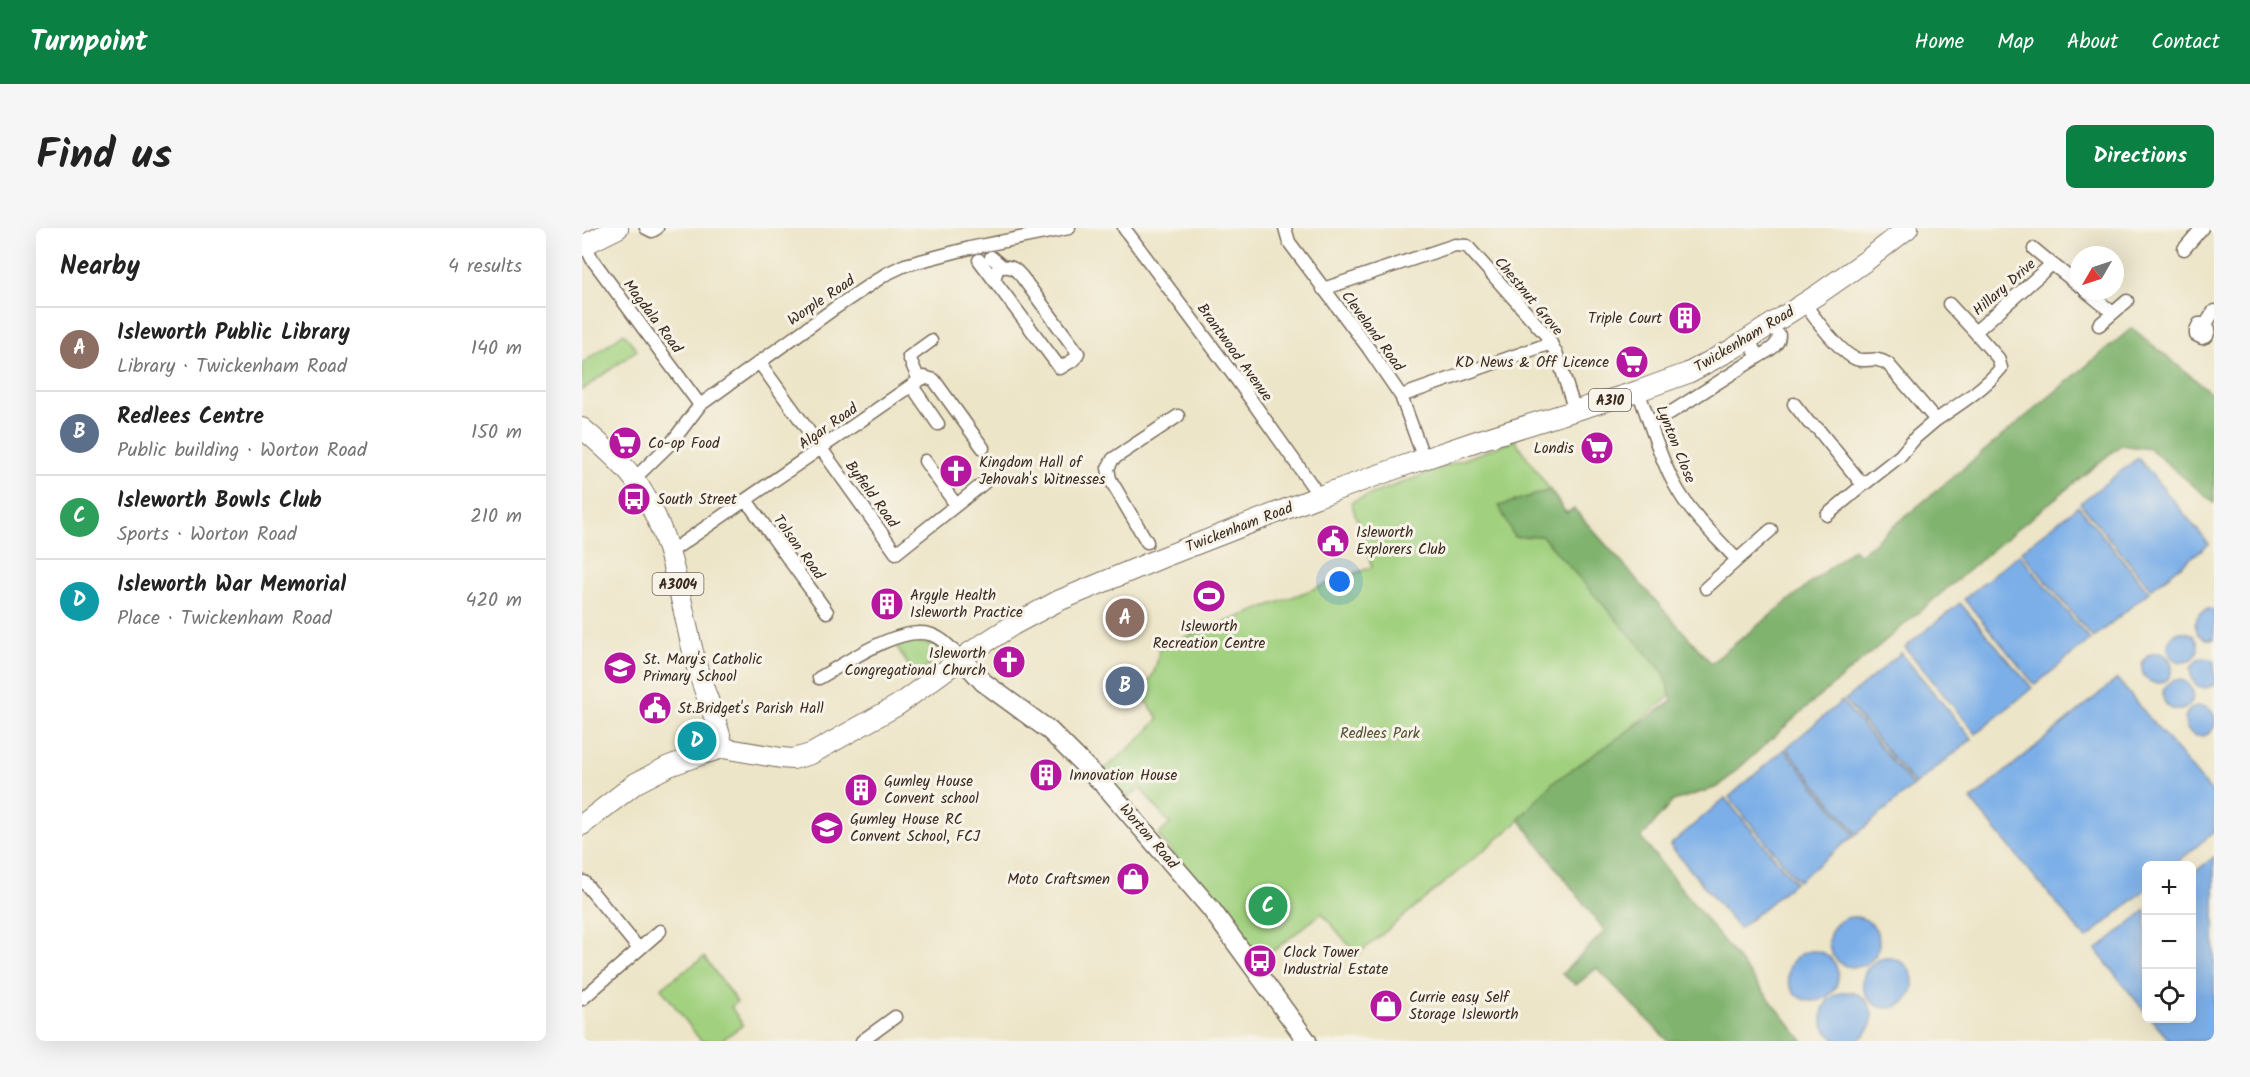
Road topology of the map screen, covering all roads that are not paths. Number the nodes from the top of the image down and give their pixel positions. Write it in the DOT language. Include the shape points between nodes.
graph roads {
  1 [pos="618,228"];
  2 [pos="646,228"];
  3 [pos="657,228"];
  4 [pos="1069,228"];
  5 [pos="1124,228"];
  6 [pos="1285,228"];
  7 [pos="2202,228"];
  8 [pos="1905,229"];
  9 [pos="1025,232"];
  10 [pos="987,244"];
  11 [pos="584,245"];
  12 [pos="2034,249"];
  13 [pos="2184,249"];
  14 [pos="979,260"];
  15 [pos="2052,264"];
  16 [pos="998,272"];
  17 [pos="2070,278"];
  18 [pos="1323,289"];
  19 [pos="2097,300"];
  20 [pos="2127,301"];
  21 [pos="1804,303"];
  22 [pos="1949,304"];
  23 [pos="2214,311"];
  24 [pos="2113,313"];
  25 [pos="2206,324"];
  26 [pos="2099,325"];
  27 [pos="1975,332"];
  28 [pos="1779,335"];
  29 [pos="1748,339"];
  30 [pos="931,340"];
  31 [pos="1551,343"];
  32 [pos="1758,357"];
  33 [pos="759,362"];
  34 [pos="916,383"];
  35 [pos="1638,391"];
  36 [pos="1401,396"];
  37 [pos="1794,404"];
  38 [pos="700,405"];
  39 [pos="1575,411"];
  40 [pos="1178,416"];
  41 [pos="1936,420"];
  42 [pos="938,424"];
  43 [pos="1651,425"];
  44 [pos="582,428"];
  45 [pos="983,448"];
  46 [pos="821,450"];
  47 [pos="1424,459"];
  48 [pos="925,461"];
  49 [pos="634,479"];
  50 [pos="984,483"];
  51 [pos="1863,485"];
  52 [pos="1317,497"];
  53 [pos="746,500"];
  54 [pos="956,505"];
  55 [pos="1827,515"];
  56 [pos="1771,530"];
  57 [pos="1147,542"];
  58 [pos="670,552"];
  59 [pos="1737,560"];
  60 [pos="1706,588"];
  61 [pos="827,612"];
  62 [pos="962,659"];
  63 [pos="819,678"];
  64 [pos="723,748"];
  65 [pos="582,825"];
  66 [pos="586,881"];
  67 [pos="660,931"];
  68 [pos="639,949"];
  69 [pos="582,999"];
  70 [pos="895,1017"];
  71 [pos="862,1041"];
  72 [pos="1307,1041"];
  1 -- 11 [label="main road"];
  2 -- 3 [label="street"];
  4 -- 9 [label="street, Worple Road"];
  5 -- 52 [label="street, Brantwood Avenue" via="1237,380"];
  6 -- 18 [label="street, Cleveland Road" via="1289,242"];
  7 -- 13 [label="street"];
  8 -- 21 [label="main road, Twickenham Road / A310"];
  9 -- 10 [label="street, Worple Road"];
  10 -- 16 [label="street"];
  10 -- 33 [label="street, Worple Road" via="905,265 886,274"];
  11 -- 38 [label="street, Magdala Road"];
  12 -- 15 [label="street, Hillary Drive"];
  14 -- 16 [label="street"];
  15 -- 17 [label="street, Hillary Drive"];
  15 -- 27 [label="street, Hillary Drive"];
  16 -- 16 [label="street" via="1011,266 1023,277 1078,353 1075,359 1060,368"];
  18 -- 31 [label="street, Chestnut Grove" via="1455,245 1467,246"];
  18 -- 36 [label="street, Cleveland Road"];
  19 -- 24 [label="street"];
  20 -- 24 [label="street"];
  21 -- 29 [label="main road, Twickenham Road / A310"];
  21 -- 41 [label="street" via="1847,352 1857,359 1878,358 1888,364"];
  22 -- 27 [label="street, Hillary Drive"];
  23 -- 25 [label="street"];
  24 -- 26 [label="street"];
  27 -- 41 [label="street, Hillary Drive" via="1998,358 2001,368"];
  28 -- 32 [label="street" via="1775,346"];
  29 -- 32 [label="street"];
  29 -- 35 [label="main road, Twickenham Road / A310" via="1702,366"];
  30 -- 34 [label="street" via="909,357"];
  31 -- 36 [label="street"];
  31 -- 39 [label="street, Chestnut Grove"];
  32 -- 43 [label="street"];
  33 -- 38 [label="street, Worple Road"];
  33 -- 46 [label="street, Byfield Road"];
  34 -- 42 [label="street"];
  34 -- 45 [label="street" via="924,377 934,380"];
  34 -- 46 [label="street, Algar Road"];
  35 -- 39 [label="main road, Twickenham Road / A310"];
  35 -- 43 [label="street, Lynton Close"];
  36 -- 47 [label="street, Cleveland Road"];
  37 -- 51 [label="street"];
  38 -- 49 [label="street, Worple Road" via="672,442"];
  39 -- 47 [label="main road, Twickenham Road / A310"];
  40 -- 57 [label="street" via="1113,459 1108,468 1110,479"];
  41 -- 51 [label="street"];
  43 -- 59 [label="street, Lynton Close" via="1683,499"];
  44 -- 49 [label="main road, A3004"];
  46 -- 53 [label="street, Algar Road"];
  46 -- 54 [label="street, Byfield Road" via="896,553"];
  47 -- 52 [label="main road, Twickenham Road / A310"];
  48 -- 54 [label="street"];
  49 -- 58 [label="main road, A3004"];
  50 -- 54 [label="street, Byfield Road"];
  51 -- 55 [label="street"];
  52 -- 62 [label="main road, Twickenham Road / A310" via="1058,601"];
  53 -- 58 [label="street, Algar Road"];
  53 -- 61 [label="street, Tolson Road"];
  56 -- 59 [label="street"];
  58 -- 64 [label="main road, A3004" via="694,657"];
  59 -- 60 [label="street"];
  62 -- 63 [label="street" via="927,633 894,636"];
  62 -- 64 [label="main road, Twickenham Road / A310" via="898,705 811,754 793,759"];
  62 -- 72 [label="street, Worton Road" via="983,682 1050,731 1107,788 1211,909"];
  64 -- 65 [label="main road, Twickenham Road / A310" via="669,766 636,783"];
  66 -- 68 [label="street"];
  67 -- 68 [label="street"];
  68 -- 69 [label="street"];
  70 -- 71 [label="street"];
}
